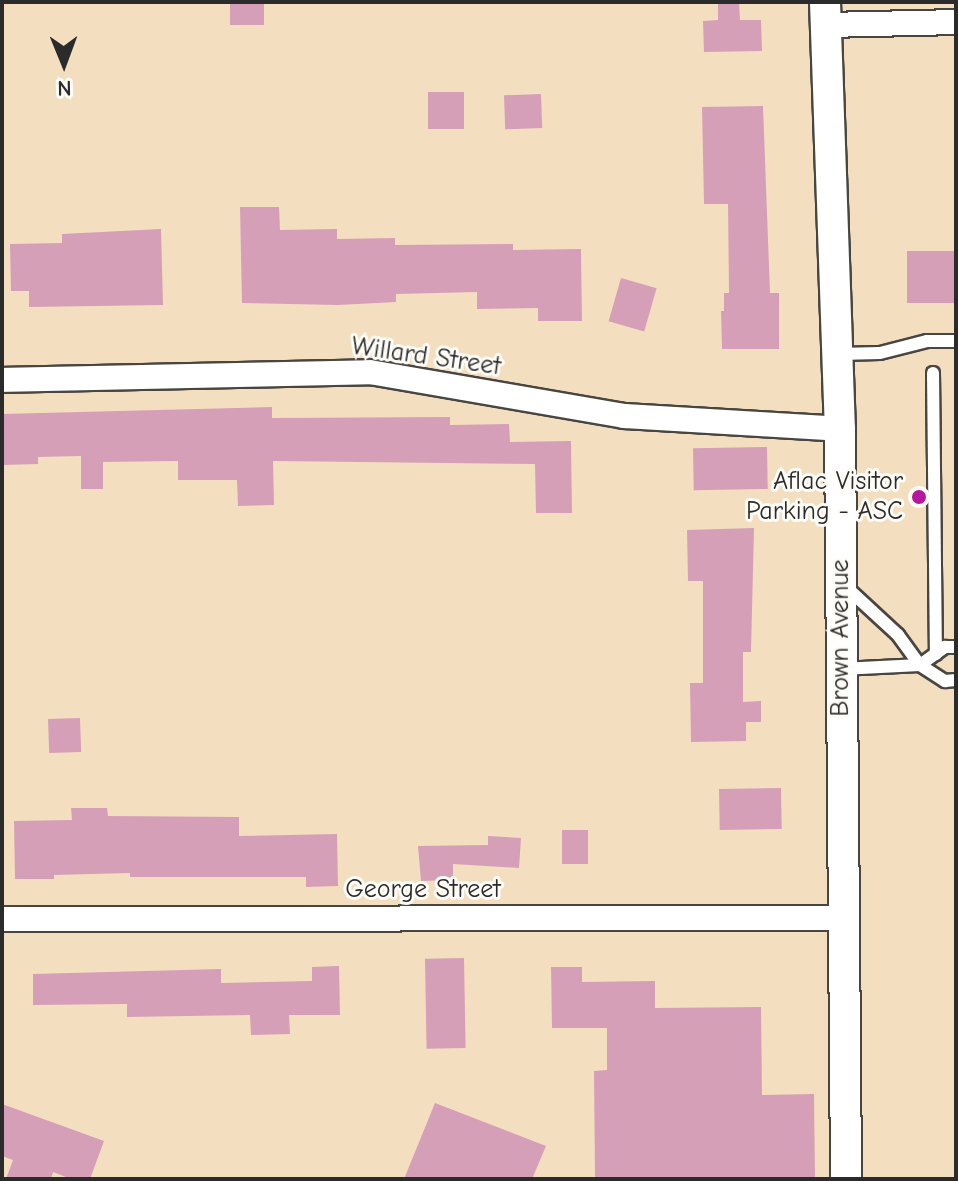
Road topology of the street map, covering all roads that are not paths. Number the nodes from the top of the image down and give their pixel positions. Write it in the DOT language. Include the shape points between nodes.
graph roads {
  1 [pos="825,13"];
  2 [pos="956,22"];
  3 [pos="956,341"];
  4 [pos="838,354"];
  5 [pos="933,373"];
  6 [pos="2,380"];
  7 [pos="840,429"];
  8 [pos="841,582"];
  9 [pos="956,647"];
  10 [pos="936,654"];
  11 [pos="920,665"];
  12 [pos="841,669"];
  13 [pos="956,680"];
  14 [pos="843,918"];
  15 [pos="2,919"];
  16 [pos="846,1179"];
  1 -- 2 [label="street"];
  1 -- 4 [label="street, Brown Avenue"];
  3 -- 4 [label="lane"];
  4 -- 7 [label="street, Brown Avenue"];
  5 -- 10 [label="lane"];
  6 -- 7 [label="street, Willard Street" via="370,372 624,416"];
  7 -- 8 [label="street, Brown Avenue"];
  8 -- 11 [label="lane" via="898,635"];
  8 -- 12 [label="street, Brown Avenue"];
  9 -- 10 [label="lane"];
  10 -- 11 [label="lane"];
  11 -- 12 [label="lane"];
  11 -- 13 [label="lane" via="945,681"];
  12 -- 14 [label="street, Brown Avenue"];
  14 -- 15 [label="street, George Street"];
  14 -- 16 [label="street, Brown Avenue"];
}
